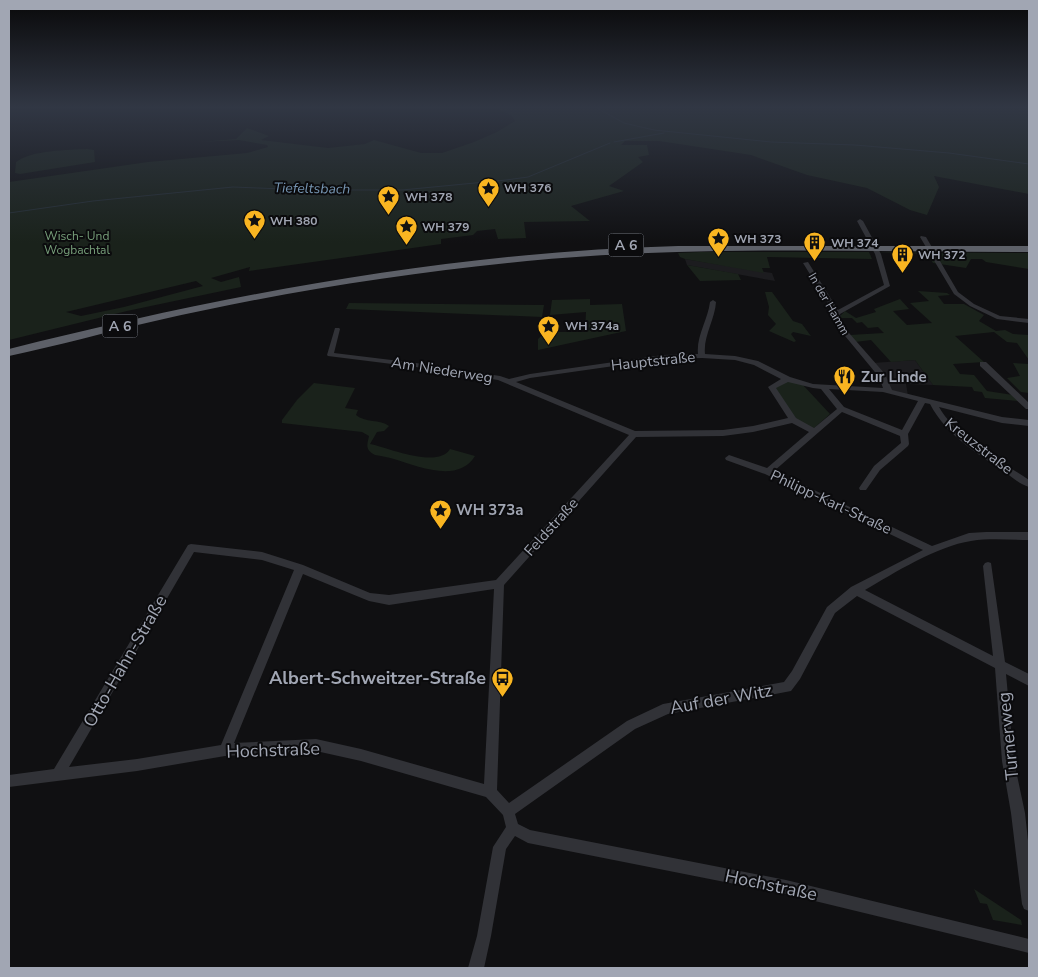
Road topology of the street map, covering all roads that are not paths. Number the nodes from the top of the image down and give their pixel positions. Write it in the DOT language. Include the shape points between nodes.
graph roads {
  1 [pos="860,221"];
  2 [pos="923,237"];
  3 [pos="1029,244"];
  4 [pos="850,245"];
  5 [pos="1029,249"];
  6 [pos="806,263"];
  7 [pos="231,298"];
  8 [pos="713,302"];
  9 [pos="836,313"];
  10 [pos="1029,321"];
  11 [pos="336,329"];
  12 [pos="9,346"];
  13 [pos="9,353"];
  14 [pos="702,356"];
  15 [pos="983,364"];
  16 [pos="787,379"];
  17 [pos="508,382"];
  18 [pos="824,388"];
  19 [pos="889,392"];
  20 [pos="922,401"];
  21 [pos="934,404"];
  22 [pos="1029,407"];
  23 [pos="841,409"];
  24 [pos="793,420"];
  25 [pos="1029,424"];
  26 [pos="815,432"];
  27 [pos="634,434"];
  28 [pos="904,434"];
  29 [pos="729,458"];
  30 [pos="768,472"];
  31 [pos="1029,484"];
  32 [pos="863,488"];
  33 [pos="1029,536"];
  34 [pos="191,548"];
  35 [pos="932,550"];
  36 [pos="988,566"];
  37 [pos="300,568"];
  38 [pos="499,584"];
  39 [pos="855,590"];
  40 [pos="1000,665"];
  41 [pos="1029,680"];
  42 [pos="225,750"];
  43 [pos="58,774"];
  44 [pos="9,781"];
  45 [pos="490,792"];
  46 [pos="508,810"];
  47 [pos="513,828"];
  48 [pos="1029,904"];
  49 [pos="1029,946"];
  50 [pos="476,968"];
  1 -- 9 [label="street" via="878,254 887,286"];
  2 -- 10 [label="street" via="962,299 999,318"];
  3 -- 4 [label="highway, A 6"];
  4 -- 5 [label="highway, A 6"];
  4 -- 7 [label="highway, A 6" via="655,249 546,256 426,269"];
  6 -- 9 [label="street, In der Hamm"];
  7 -- 12 [label="highway, A 6" via="116,319"];
  7 -- 13 [label="highway, A 6"];
  8 -- 14 [label="street" via="711,319 700,346"];
  9 -- 19 [label="street, In der Hamm" via="842,330 882,376"];
  11 -- 17 [label="street, Am Niederweg" via="330,355 476,373"];
  14 -- 16 [label="street, Hauptstraße" via="748,360"];
  14 -- 17 [label="street, Hauptstraße" via="656,358 515,378"];
  15 -- 22 [label="street"];
  16 -- 18 [label="street, Hauptstraße"];
  16 -- 24 [label="street" via="772,387"];
  17 -- 27 [label="street, Am Niederweg"];
  18 -- 19 [label="street, Hauptstraße"];
  18 -- 23 [label="street"];
  19 -- 20 [label="street, Hauptstraße"];
  20 -- 21 [label="street, Hauptstraße"];
  20 -- 28 [label="street"];
  21 -- 25 [label="street, Hauptstraße"];
  21 -- 31 [label="street, Kreuzstraße" via="939,415 965,438"];
  23 -- 26 [label="street"];
  23 -- 28 [label="street"];
  24 -- 26 [label="street"];
  24 -- 27 [label="street" via="722,433"];
  26 -- 30 [label="street"];
  27 -- 38 [label="street, Feldstraße"];
  28 -- 32 [label="street" via="905,444 877,468"];
  29 -- 30 [label="street, Philipp-Karl-Straße"];
  30 -- 35 [label="street, Philipp-Karl-Straße"];
  33 -- 35 [label="street, Auf der Witz" via="961,538"];
  34 -- 37 [label="street" via="262,556"];
  34 -- 43 [label="street, Otto-Hahn-Straße"];
  35 -- 39 [label="street, Auf der Witz"];
  36 -- 40 [label="street, Turnerweg"];
  37 -- 38 [label="street" via="369,598 390,600"];
  37 -- 42 [label="street"];
  38 -- 45 [label="street"];
  39 -- 40 [label="street"];
  39 -- 46 [label="street, Auf der Witz" via="831,610 787,687 655,712"];
  40 -- 41 [label="street"];
  40 -- 48 [label="street, Turnerweg" via="1008,761"];
  42 -- 43 [label="street, Hochstraße"];
  42 -- 45 [label="street, Hochstraße" via="316,745"];
  43 -- 44 [label="street, Hochstraße"];
  45 -- 46 [label="street, Hochstraße"];
  46 -- 47 [label="street, Hochstraße"];
  47 -- 49 [label="street, Hochstraße" via="528,836 786,887"];
  47 -- 50 [label="street" via="500,847"];
}
